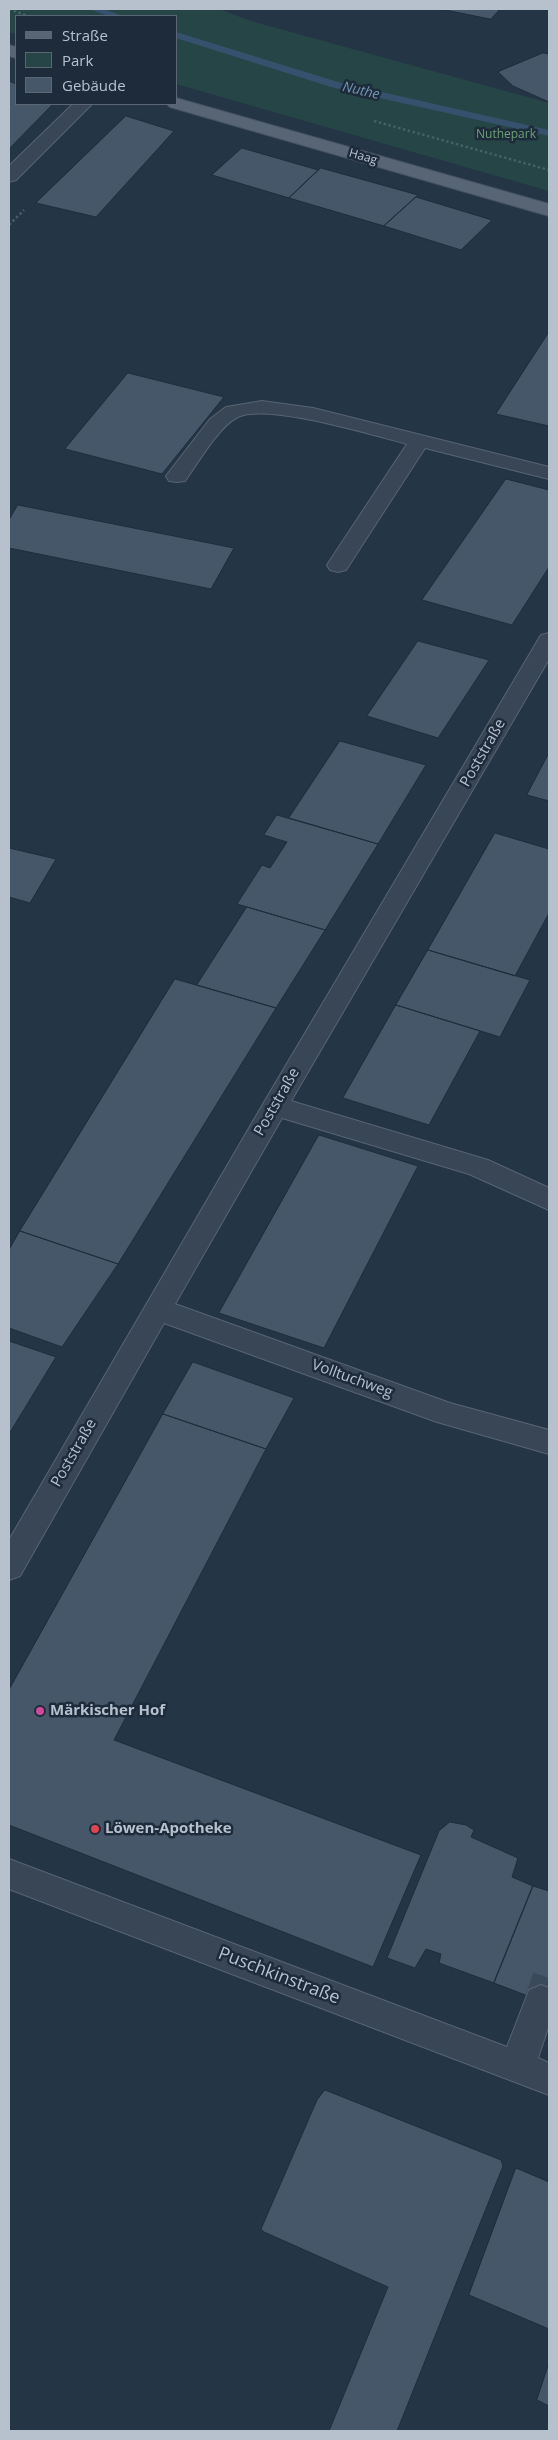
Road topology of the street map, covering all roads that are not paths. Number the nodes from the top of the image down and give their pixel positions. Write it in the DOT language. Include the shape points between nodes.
graph roads {
  1 [pos="178,104"];
  2 [pos="81,105"];
  3 [pos="9,176"];
  4 [pos="549,210"];
  5 [pos="418,440"];
  6 [pos="549,473"];
  7 [pos="176,476"];
  8 [pos="338,565"];
  9 [pos="549,640"];
  10 [pos="275,1106"];
  11 [pos="549,1200"];
  12 [pos="157,1309"];
  13 [pos="549,1442"];
  14 [pos="9,1567"];
  15 [pos="9,1874"];
  16 [pos="541,2001"];
  17 [pos="517,2067"];
  18 [pos="549,2079"];
  1 -- 4 [label="main road, Haag"];
  2 -- 3 [label="street"];
  5 -- 6 [label="street"];
  5 -- 7 [label="street" via="313,414 249,407 233,411 217,423"];
  5 -- 8 [label="street"];
  9 -- 10 [label="street, Poststraße"];
  10 -- 11 [label="street" via="478,1167"];
  10 -- 12 [label="street, Poststraße"];
  12 -- 13 [label="street, Volltuchweg" via="447,1414"];
  12 -- 14 [label="street, Poststraße"];
  15 -- 17 [label="street, Puschkinstraße"];
  16 -- 17 [label="street"];
  17 -- 18 [label="street, Puschkinstraße"];
}
